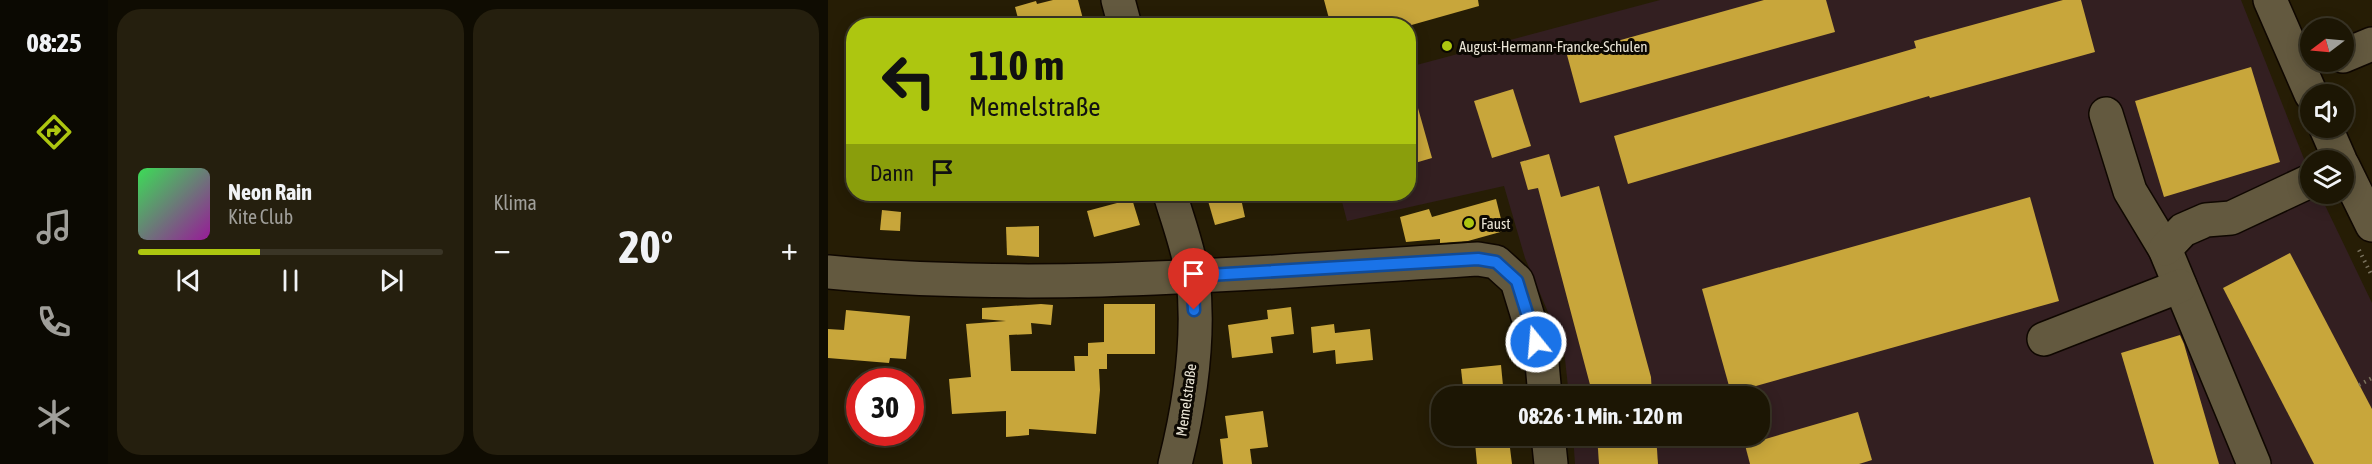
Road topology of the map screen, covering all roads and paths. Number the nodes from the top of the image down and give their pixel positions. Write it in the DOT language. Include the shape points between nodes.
graph roads {
  1 [pos="1118,0"];
  2 [pos="2270,0"];
  3 [pos="1123,18"];
  4 [pos="2372,44"];
  5 [pos="2354,51"];
  6 [pos="2314,77"];
  7 [pos="2106,114"];
  8 [pos="2354,185"];
  9 [pos="2300,186"];
  10 [pos="1172,201"];
  11 [pos="2369,210"];
  12 [pos="2165,249"];
  13 [pos="828,272"];
  14 [pos="1192,276"];
  15 [pos="2180,286"];
  16 [pos="2044,339"];
  17 [pos="2372,378"];
  18 [pos="2359,385"];
  19 [pos="1544,386"];
  20 [pos="1549,446"];
  21 [pos="1175,464"];
  22 [pos="1551,464"];
  23 [pos="2254,464"];
  1 -- 3 [label="street"];
  2 -- 6 [label="street"];
  4 -- 5 [label="street"];
  7 -- 12 [label="street" via="2130,191"];
  8 -- 11 [label="street"];
  9 -- 12 [label="street" via="2231,218 2215,237 2193,247"];
  10 -- 14 [label="street, Memelstraße"];
  12 -- 15 [label="street"];
  13 -- 14 [label="street" via="1008,282"];
  14 -- 19 [label="street" via="1478,259 1496,262 1517,281 1542,363"];
  14 -- 21 [label="street, Memelstraße" via="1191,384"];
  15 -- 16 [label="street"];
  15 -- 23 [label="street"];
  17 -- 18 [label="path"];
  20 -- 22 [label="street"];
}
